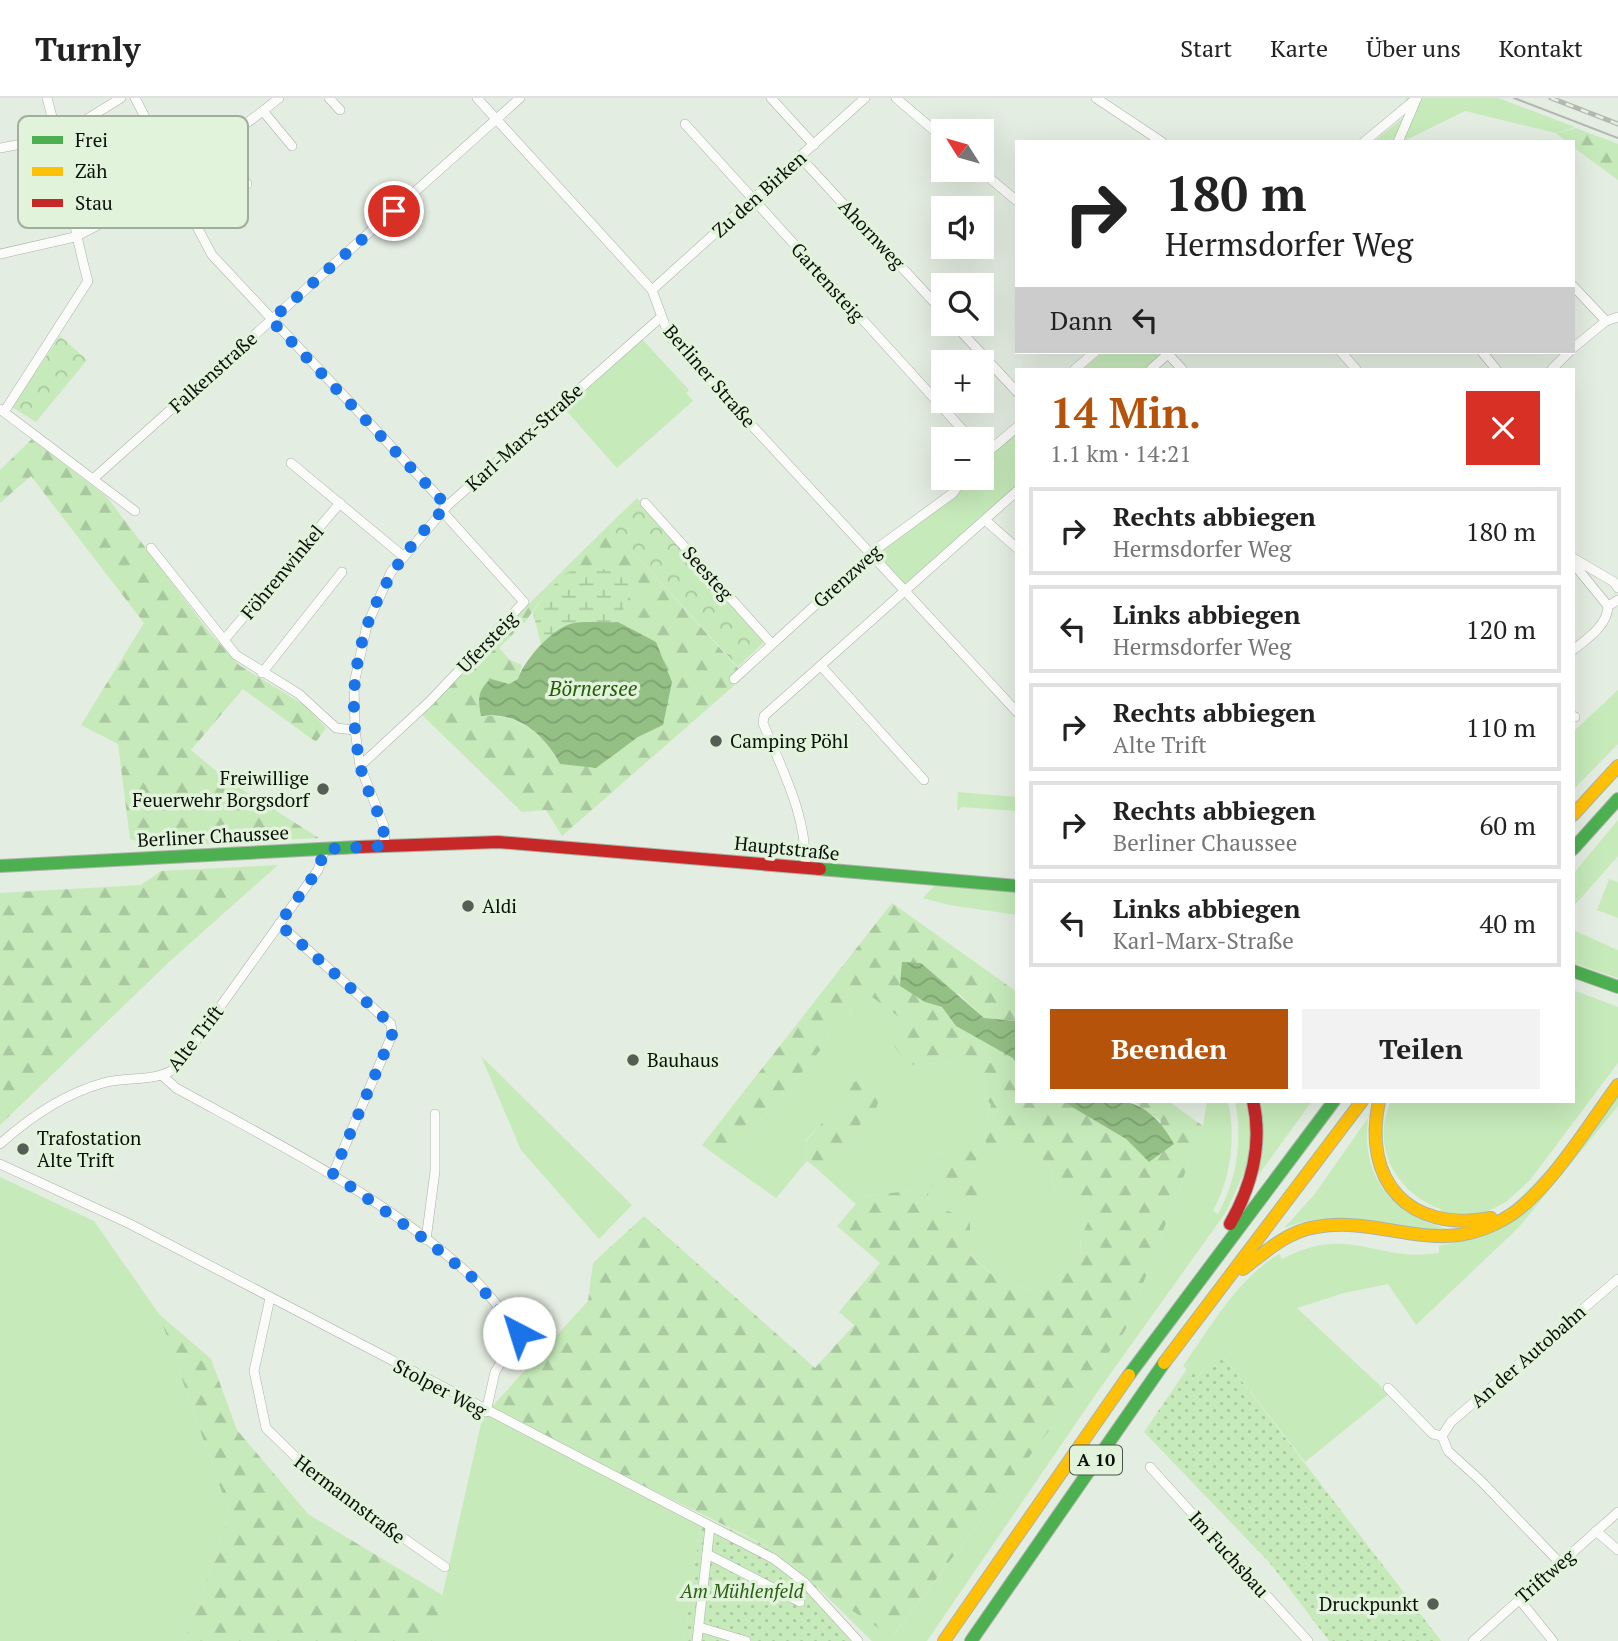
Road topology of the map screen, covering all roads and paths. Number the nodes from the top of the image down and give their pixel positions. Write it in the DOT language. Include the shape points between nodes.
graph roads {
  1 [pos="47,98"];
  2 [pos="121,98"];
  3 [pos="135,98"];
  4 [pos="279,98"];
  5 [pos="330,98"];
  6 [pos="477,98"];
  7 [pos="520,98"];
  8 [pos="771,98"];
  9 [pos="865,98"];
  10 [pos="896,98"];
  11 [pos="1096,98"];
  12 [pos="1417,98"];
  13 [pos="340,110"];
  14 [pos="263,111"];
  15 [pos="52,116"];
  16 [pos="92,116"];
  17 [pos="144,116"];
  18 [pos="496,119"];
  19 [pos="248,122"];
  20 [pos="685,124"];
  21 [pos="931,128"];
  22 [pos="1159,140"];
  23 [pos="1366,140"];
  24 [pos="1399,140"];
  25 [pos="18,145"];
  26 [pos="814,145"];
  27 [pos="292,146"];
  28 [pos="0,148"];
  29 [pos="800,157"];
  30 [pos="994,182"];
  31 [pos="754,199"];
  32 [pos="1015,199"];
  33 [pos="73,228"];
  34 [pos="92,228"];
  35 [pos="198,228"];
  36 [pos="75,237"];
  37 [pos="0,254"];
  38 [pos="1575,288"];
  39 [pos="652,290"];
  40 [pos="931,299"];
  41 [pos="1618,317"];
  42 [pos="660,318"];
  43 [pos="271,320"];
  44 [pos="1606,321"];
  45 [pos="965,336"];
  46 [pos="1575,346"];
  47 [pos="1093,354"];
  48 [pos="1168,354"];
  49 [pos="1170,354"];
  50 [pos="1343,354"];
  51 [pos="1484,354"];
  52 [pos="1567,354"];
  53 [pos="1076,368"];
  54 [pos="1152,368"];
  55 [pos="1181,368"];
  56 [pos="1355,368"];
  57 [pos="1495,368"];
  58 [pos="1553,368"];
  59 [pos="1015,390"];
  60 [pos="2,410"];
  61 [pos="960,427"];
  62 [pos="1015,429"];
  63 [pos="994,445"];
  64 [pos="290,463"];
  65 [pos="93,479"];
  66 [pos="955,490"];
  67 [pos="1015,493"];
  68 [pos="340,503"];
  69 [pos="645,503"];
  70 [pos="445,509"];
  71 [pos="135,511"];
  72 [pos="985,520"];
  73 [pos="1015,546"];
  74 [pos="151,548"];
  75 [pos="870,554"];
  76 [pos="403,556"];
  77 [pos="1575,566"];
  78 [pos="1575,567"];
  79 [pos="342,572"];
  80 [pos="1618,588"];
  81 [pos="905,589"];
  82 [pos="1618,600"];
  83 [pos="1608,606"];
  84 [pos="225,640"];
  85 [pos="771,643"];
  86 [pos="1575,648"];
  87 [pos="821,666"];
  88 [pos="262,673"];
  89 [pos="734,679"];
  90 [pos="1015,710"];
  91 [pos="355,730"];
  92 [pos="360,766"];
  93 [pos="1618,766"];
  94 [pos="924,780"];
  95 [pos="1618,799"];
  96 [pos="1575,814"];
  97 [pos="385,846"];
  98 [pos="554,847"];
  99 [pos="1575,847"];
  100 [pos="325,849"];
  101 [pos="0,866"];
  102 [pos="806,869"];
  103 [pos="1015,886"];
  104 [pos="279,924"];
  105 [pos="1575,972"];
  106 [pos="1618,987"];
  107 [pos="1618,1073"];
  108 [pos="164,1077"];
  109 [pos="1618,1085"];
  110 [pos="1253,1103"];
  111 [pos="1332,1103"];
  112 [pos="1360,1103"];
  113 [pos="1380,1103"];
  114 [pos="435,1114"];
  115 [pos="0,1144"];
  116 [pos="0,1164"];
  117 [pos="333,1174"];
  118 [pos="426,1240"];
  119 [pos="1618,1279"];
  120 [pos="1191,1289"];
  121 [pos="270,1298"];
  122 [pos="1202,1311"];
  123 [pos="1388,1388"];
  124 [pos="486,1412"];
  125 [pos="1442,1436"];
  126 [pos="1150,1467"];
  127 [pos="1618,1512"];
  128 [pos="710,1527"];
  129 [pos="1596,1531"];
  130 [pos="1618,1550"];
  131 [pos="707,1554"];
  132 [pos="1560,1563"];
  133 [pos="444,1567"];
  134 [pos="1519,1599"];
  135 [pos="800,1602"];
  136 [pos="699,1628"];
  137 [pos="697,1641"];
  138 [pos="746,1641"];
  139 [pos="858,1641"];
  140 [pos="944,1641"];
  141 [pos="971,1641"];
  142 [pos="1308,1641"];
  143 [pos="1473,1641"];
  144 [pos="1553,1641"];
  1 -- 15 [label="street"];
  2 -- 16 [label="street"];
  3 -- 17 [label="street"];
  4 -- 14 [label="street"];
  5 -- 13 [label="street"];
  6 -- 18 [label="street, Berliner Straße"];
  7 -- 18 [label="street, Falkenstraße"];
  8 -- 26 [label="street"];
  9 -- 26 [label="street, Zu den Birken"];
  10 -- 21 [label="street"];
  11 -- 22 [label="street"];
  12 -- 23 [label="street"];
  12 -- 24 [label="street"];
  14 -- 19 [label="street"];
  14 -- 27 [label="street"];
  18 -- 39 [label="street, Berliner Straße"];
  18 -- 43 [label="street, Falkenstraße"];
  20 -- 31 [label="street, Gartensteig"];
  25 -- 28 [label="street"];
  26 -- 29 [label="street, Zu den Birken"];
  29 -- 31 [label="street, Zu den Birken"];
  29 -- 40 [label="street, Ahornweg"];
  30 -- 32 [label="street"];
  31 -- 39 [label="street, Zu den Birken"];
  31 -- 61 [label="street, Gartensteig"];
  33 -- 36 [label="street"];
  34 -- 36 [label="street"];
  35 -- 43 [label="street" via="212,255"];
  36 -- 37 [label="street"];
  36 -- 60 [label="street" via="88,281"];
  38 -- 44 [label="street"];
  39 -- 42 [label="street, Berliner Straße"];
  41 -- 44 [label="street"];
  42 -- 70 [label="street, Karl-Marx-Straße"];
  42 -- 75 [label="street, Berliner Straße" via="669,335"];
  43 -- 65 [label="street, Falkenstraße"];
  43 -- 70 [label="street"];
  44 -- 46 [label="street"];
  45 -- 59 [label="street"];
  47 -- 53 [label="street"];
  48 -- 54 [label="street"];
  49 -- 55 [label="street"];
  50 -- 56 [label="street"];
  51 -- 57 [label="street"];
  52 -- 58 [label="street"];
  60 -- 65 [label="street"];
  62 -- 63 [label="street"];
  64 -- 68 [label="street"];
  65 -- 71 [label="street"];
  66 -- 75 [label="street, Grenzweg"];
  67 -- 72 [label="street"];
  68 -- 76 [label="street"];
  68 -- 84 [label="street, Föhrenwinkel"];
  69 -- 85 [label="street, Seesteg"];
  70 -- 76 [label="street, Karl-Marx-Straße"];
  70 -- 92 [label="street, Ufersteig" via="524,602 429,702"];
  72 -- 73 [label="street"];
  72 -- 81 [label="street"];
  74 -- 84 [label="street"];
  75 -- 81 [label="street, Berliner Straße"];
  75 -- 85 [label="street, Grenzweg"];
  76 -- 91 [label="street, Karl-Marx-Straße" via="379,596 359,652"];
  77 -- 80 [label="street" via="1614,582"];
  78 -- 83 [label="street"];
  79 -- 88 [label="street"];
  81 -- 87 [label="street"];
  81 -- 90 [label="street, Berliner Straße"];
  82 -- 83 [label="street"];
  83 -- 86 [label="street" via="1596,631"];
  84 -- 88 [label="street" via="236,655"];
  85 -- 89 [label="street, Grenzweg"];
  87 -- 94 [label="street"];
  87 -- 102 [label="street" via="764,716 763,723 792,790"];
  88 -- 91 [label="street" via="299,694 336,728"];
  91 -- 92 [label="street, Karl-Marx-Straße"];
  92 -- 97 [label="street, Karl-Marx-Straße" via="384,826"];
  93 -- 96 [label="main road"];
  95 -- 99 [label="main road"];
  97 -- 98 [label="main road, Berliner Chaussee" via="455,842"];
  97 -- 100 [label="main road, Berliner Chaussee"];
  98 -- 102 [label="main road, Hauptstraße"];
  100 -- 101 [label="main road, Berliner Chaussee"];
  100 -- 104 [label="street, Alte Trift" via="318,870"];
  102 -- 103 [label="main road, Hauptstraße"];
  104 -- 108 [label="street, Alte Trift" via="177,1067"];
  104 -- 117 [label="street" via="391,1024 392,1035"];
  105 -- 106 [label="main road"];
  107 -- 113 [label="main road" via="1520,1200 1497,1216 1474,1222 1450,1223 1427,1217 1399,1199 1377,1162 1373,1138"];
  108 -- 115 [label="street, Alte Trift" via="105,1083 75,1093 41,1111"];
  108 -- 117 [label="street" via="176,1088"];
  109 -- 122 [label="main road" via="1535,1192 1504,1220 1478,1232 1442,1239 1350,1223 1303,1228 1264,1250"];
  110 -- 120 [label="main road" via="1258,1141 1250,1177 1233,1220"];
  111 -- 120 [label="main road, A 10"];
  112 -- 122 [label="main road, A 10"];
  114 -- 118 [label="street" via="435,1171"];
  116 -- 121 [label="street, Stolper Weg" via="130,1224"];
  117 -- 118 [label="street"];
  118 -- 124 [label="street" via="473,1278 519,1333 495,1372"];
  119 -- 125 [label="street, An der Autobahn" via="1451,1422"];
  120 -- 140 [label="main road, A 10"];
  121 -- 124 [label="street, Stolper Weg"];
  121 -- 133 [label="street, Hermannstraße" via="254,1371 266,1428 316,1477"];
  122 -- 141 [label="main road, A 10"];
  123 -- 125 [label="street" via="1433,1434"];
  124 -- 128 [label="street, Stolper Weg"];
  125 -- 132 [label="street" via="1448,1451"];
  126 -- 142 [label="street, Im Fuchsbau"];
  127 -- 129 [label="street, Triftweg"];
  128 -- 131 [label="street"];
  128 -- 139 [label="street, Stolper Weg" via="796,1574"];
  129 -- 130 [label="street"];
  129 -- 132 [label="street, Triftweg"];
  131 -- 135 [label="street"];
  131 -- 136 [label="street"];
  132 -- 134 [label="street, Triftweg"];
  134 -- 143 [label="street, Triftweg"];
  134 -- 144 [label="street"];
  136 -- 137 [label="street"];
  136 -- 138 [label="street"];
}
